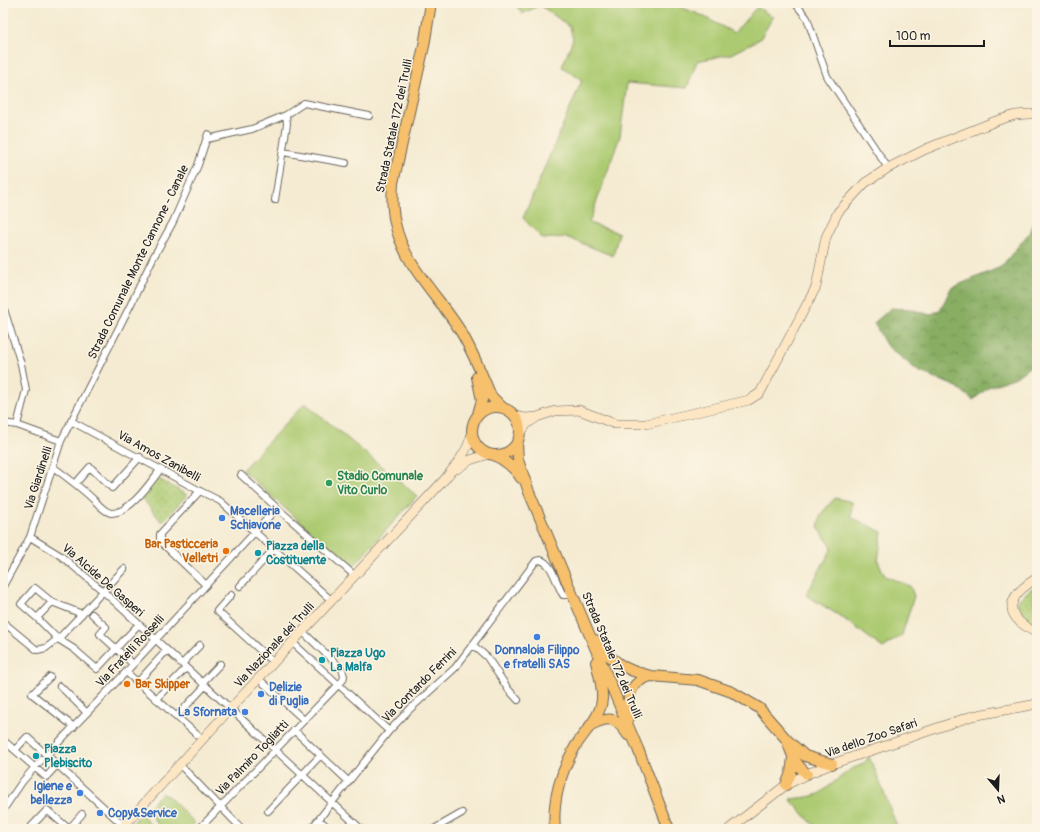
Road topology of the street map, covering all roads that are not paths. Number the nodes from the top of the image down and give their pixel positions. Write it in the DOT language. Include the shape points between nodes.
graph roads {
  1 [pos="431,3"];
  2 [pos="795,3"];
  3 [pos="1037,114"];
  4 [pos="286,115"];
  5 [pos="369,116"];
  6 [pos="283,152"];
  7 [pos="346,163"];
  8 [pos="888,168"];
  9 [pos="275,200"];
  10 [pos="3,306"];
  11 [pos="472,353"];
  12 [pos="94,377"];
  13 [pos="503,408"];
  14 [pos="478,414"];
  15 [pos="515,416"];
  16 [pos="537,417"];
  17 [pos="71,421"];
  18 [pos="3,423"];
  19 [pos="17,425"];
  20 [pos="520,433"];
  21 [pos="472,434"];
  22 [pos="61,441"];
  23 [pos="517,443"];
  24 [pos="491,455"];
  25 [pos="140,457"];
  26 [pos="53,468"];
  27 [pos="160,470"];
  28 [pos="241,475"];
  29 [pos="445,479"];
  30 [pos="76,483"];
  31 [pos="200,491"];
  32 [pos="529,492"];
  33 [pos="277,508"];
  34 [pos="256,532"];
  35 [pos="30,537"];
  36 [pos="274,549"];
  37 [pos="124,569"];
  38 [pos="354,575"];
  39 [pos="1037,578"];
  40 [pos="206,585"];
  41 [pos="3,586"];
  42 [pos="240,586"];
  43 [pos="103,591"];
  44 [pos="231,595"];
  45 [pos="572,595"];
  46 [pos="332,600"];
  47 [pos="52,602"];
  48 [pos="82,614"];
  49 [pos="92,614"];
  50 [pos="37,618"];
  51 [pos="3,622"];
  52 [pos="138,625"];
  53 [pos="303,632"];
  54 [pos="589,633"];
  55 [pos="1037,633"];
  56 [pos="58,639"];
  57 [pos="155,640"];
  58 [pos="293,643"];
  59 [pos="200,645"];
  60 [pos="473,645"];
  61 [pos="116,648"];
  62 [pos="167,650"];
  63 [pos="274,663"];
  64 [pos="133,664"];
  65 [pos="220,664"];
  66 [pos="184,666"];
  67 [pos="126,672"];
  68 [pos="651,676"];
  69 [pos="50,677"];
  70 [pos="259,679"];
  71 [pos="137,682"];
  72 [pos="204,685"];
  73 [pos="338,685"];
  74 [pos="60,686"];
  75 [pos="156,699"];
  76 [pos="518,700"];
  77 [pos="1037,704"];
  78 [pos="230,709"];
  79 [pos="87,713"];
  80 [pos="176,717"];
  81 [pos="304,720"];
  82 [pos="591,725"];
  83 [pos="74,727"];
  84 [pos="294,730"];
  85 [pos="389,731"];
  86 [pos="631,732"];
  87 [pos="3,740"];
  88 [pos="202,740"];
  89 [pos="787,740"];
  90 [pos="638,749"];
  91 [pos="15,750"];
  92 [pos="275,751"];
  93 [pos="47,756"];
  94 [pos="805,756"];
  95 [pos="318,758"];
  96 [pos="793,758"];
  97 [pos="832,764"];
  98 [pos="180,765"];
  99 [pos="57,766"];
  100 [pos="35,767"];
  101 [pos="807,774"];
  102 [pos="302,775"];
  103 [pos="348,781"];
  104 [pos="786,785"];
  105 [pos="333,803"];
  106 [pos="221,806"];
  107 [pos="4,808"];
  108 [pos="268,810"];
  109 [pos="462,813"];
  110 [pos="82,814"];
  111 [pos="323,823"];
  112 [pos="123,828"];
  113 [pos="29,829"];
  114 [pos="69,829"];
  115 [pos="199,829"];
  116 [pos="242,829"];
  117 [pos="311,829"];
  118 [pos="330,829"];
  119 [pos="361,829"];
  120 [pos="434,829"];
  121 [pos="555,829"];
  122 [pos="669,829"];
  123 [pos="729,829"];
  1 -- 11 [label="main road, Strada Statale 172 dei Trulli" via="424,46 393,183 392,202 400,242"];
  2 -- 8 [label="street" via="807,18 827,76"];
  3 -- 8 [label="street" via="996,121 926,149"];
  4 -- 5 [label="street" via="304,103"];
  4 -- 6 [label="street"];
  4 -- 12 [label="street, Strada Comunale Monte Cannone - Canale" via="252,129 208,137 173,222"];
  6 -- 7 [label="street"];
  6 -- 9 [label="street"];
  8 -- 16 [label="street" via="865,183 838,212 826,237 816,287 760,393 749,400 646,424 615,424 579,410 555,411"];
  10 -- 19 [label="street" via="21,364 26,390"];
  11 -- 13 [label="main road, Strada Statale 172 dei Trulli" via="491,396"];
  11 -- 14 [label="main road, Strada Statale 172 dei Trulli" via="482,394"];
  12 -- 17 [label="street, Via Giardinelli"];
  13 -- 14 [label="main road" via="493,407"];
  13 -- 15 [label="main road, Strada Statale 172 dei Trulli"];
  14 -- 21 [label="main road, Strada Statale 172 dei Trulli"];
  15 -- 16 [label="street"];
  15 -- 20 [label="main road" via="519,422"];
  16 -- 20 [label="street"];
  17 -- 22 [label="street, Via Giardinelli"];
  17 -- 25 [label="street, Via Amos Zanibelli"];
  18 -- 19 [label="street"];
  19 -- 22 [label="street"];
  20 -- 23 [label="main road, Strada Statale 172 dei Trulli"];
  21 -- 24 [label="main road, Strada Statale 172 dei Trulli" via="479,449"];
  21 -- 29 [label="street, Via Nazionale dei Trulli" via="464,454"];
  22 -- 26 [label="street, Via Giardinelli"];
  23 -- 24 [label="main road" via="510,451"];
  23 -- 32 [label="main road, Strada Statale 172 dei Trulli" via="518,460"];
  24 -- 29 [label="street, Via Nazionale dei Trulli" via="462,464"];
  24 -- 32 [label="main road, Strada Statale 172 dei Trulli" via="511,465"];
  25 -- 27 [label="street, Via Amos Zanibelli"];
  25 -- 30 [label="street" via="112,488 90,467"];
  26 -- 30 [label="street"];
  26 -- 35 [label="street, Via Giardinelli"];
  27 -- 30 [label="street" via="137,498 118,512 109,513"];
  27 -- 31 [label="street, Via Amos Zanibelli"];
  28 -- 33 [label="street"];
  29 -- 38 [label="street, Via Nazionale dei Trulli"];
  31 -- 34 [label="street, Via Amos Zanibelli" via="220,501"];
  31 -- 40 [label="street" via="160,534 160,541"];
  32 -- 45 [label="main road, Strada Statale 172 dei Trulli"];
  33 -- 34 [label="street, Via Fratelli Rosselli"];
  33 -- 38 [label="street"];
  34 -- 36 [label="street"];
  34 -- 40 [label="street, Via Fratelli Rosselli"];
  35 -- 41 [label="street, Via Giardinelli"];
  35 -- 43 [label="street, Via Alcide De Gasperi" via="61,556"];
  36 -- 42 [label="street"];
  36 -- 46 [label="street"];
  37 -- 43 [label="street"];
  38 -- 46 [label="street, Via Nazionale dei Trulli"];
  39 -- 55 [label="street" via="1020,589 1012,606 1017,620"];
  40 -- 57 [label="street, Via Fratelli Rosselli"];
  43 -- 48 [label="street"];
  43 -- 52 [label="street, Via Alcide De Gasperi"];
  44 -- 63 [label="street" via="217,611"];
  45 -- 54 [label="main road, Strada Statale 172 dei Trulli"];
  45 -- 60 [label="street, Via Contardo Ferrini" via="563,595 548,564 540,560 532,566"];
  46 -- 53 [label="street, Via Nazionale dei Trulli"];
  47 -- 48 [label="street"];
  47 -- 50 [label="street"];
  47 -- 50 [label="street" via="34,588 21,604"];
  48 -- 56 [label="street"];
  49 -- 61 [label="street" via="106,628 100,634"];
  50 -- 56 [label="street"];
  51 -- 56 [label="street" via="37,650 46,648"];
  52 -- 57 [label="street, Via Alcide De Gasperi"];
  52 -- 61 [label="street"];
  53 -- 58 [label="street, Via Nazionale dei Trulli"];
  53 -- 73 [label="street" via="342,669 343,680"];
  54 -- 68 [label="main road" via="608,655 622,666"];
  54 -- 82 [label="main road" via="602,686 602,699"];
  54 -- 86 [label="main road, Strada Statale 172 dei Trulli"];
  56 -- 61 [label="street" via="97,668"];
  57 -- 62 [label="street, Via Alcide De Gasperi"];
  57 -- 64 [label="street, Via Fratelli Rosselli"];
  58 -- 63 [label="street, Via Nazionale dei Trulli"];
  58 -- 73 [label="street"];
  59 -- 66 [label="street"];
  60 -- 76 [label="street" via="487,657"];
  60 -- 85 [label="street, Via Contardo Ferrini" via="455,668"];
  61 -- 64 [label="street"];
  62 -- 66 [label="street, Via Alcide De Gasperi"];
  62 -- 71 [label="street"];
  63 -- 70 [label="street, Via Nazionale dei Trulli"];
  64 -- 67 [label="street, Via Fratelli Rosselli"];
  65 -- 72 [label="street"];
  66 -- 72 [label="street, Via Alcide De Gasperi"];
  66 -- 75 [label="street"];
  67 -- 71 [label="street"];
  67 -- 79 [label="street, Via Fratelli Rosselli"];
  68 -- 86 [label="main road" via="639,681 630,692 627,705"];
  68 -- 89 [label="main road" via="698,680 732,692 758,708"];
  69 -- 83 [label="street" via="32,694"];
  70 -- 78 [label="street, Via Nazionale dei Trulli"];
  70 -- 81 [label="street"];
  71 -- 75 [label="street"];
  72 -- 78 [label="street, Via Alcide De Gasperi"];
  72 -- 80 [label="street"];
  73 -- 81 [label="street, Via Palmiro Togliatti"];
  73 -- 85 [label="street"];
  74 -- 79 [label="street"];
  75 -- 80 [label="street"];
  77 -- 97 [label="street, Via dello Zoo Safari" via="972,716"];
  78 -- 88 [label="street, Via Nazionale dei Trulli"];
  78 -- 92 [label="street, Via Alcide De Gasperi"];
  79 -- 83 [label="street, Via Fratelli Rosselli"];
  80 -- 88 [label="street"];
  81 -- 84 [label="street, Via Palmiro Togliatti"];
  82 -- 90 [label="main road" via="608,718 613,719 619,723"];
  82 -- 121 [label="main road" via="575,747 562,772 556,801"];
  83 -- 93 [label="street, Via Fratelli Rosselli"];
  84 -- 92 [label="street, Via Palmiro Togliatti"];
  84 -- 103 [label="street"];
  85 -- 103 [label="street, Via Contardo Ferrini"];
  86 -- 90 [label="main road, Strada Statale 172 dei Trulli"];
  87 -- 91 [label="street"];
  88 -- 98 [label="street, Via Nazionale dei Trulli"];
  89 -- 94 [label="main road"];
  89 -- 96 [label="main road"];
  90 -- 122 [label="main road, Strada Statale 172 dei Trulli"];
  91 -- 93 [label="street" via="27,737"];
  91 -- 100 [label="street"];
  92 -- 102 [label="street, Via Alcide De Gasperi"];
  92 -- 106 [label="street, Via Palmiro Togliatti"];
  93 -- 99 [label="street"];
  93 -- 100 [label="street, Via Fratelli Rosselli"];
  94 -- 97 [label="main road"];
  94 -- 101 [label="main road"];
  95 -- 102 [label="street"];
  96 -- 101 [label="main road"];
  96 -- 104 [label="main road"];
  97 -- 101 [label="street, Via dello Zoo Safari"];
  98 -- 106 [label="street"];
  98 -- 112 [label="street, Via Nazionale dei Trulli"];
  99 -- 100 [label="street" via="46,777"];
  99 -- 112 [label="street"];
  100 -- 107 [label="street, Via Fratelli Rosselli"];
  101 -- 104 [label="street, Via dello Zoo Safari"];
  102 -- 105 [label="street, Via Alcide De Gasperi"];
  102 -- 108 [label="street"];
  103 -- 105 [label="street, Via Contardo Ferrini"];
  104 -- 123 [label="street, Via dello Zoo Safari"];
  105 -- 117 [label="street, Via Contardo Ferrini"];
  105 -- 119 [label="street, Via Alcide De Gasperi"];
  106 -- 115 [label="street, Via Palmiro Togliatti"];
  106 -- 116 [label="street"];
  109 -- 120 [label="street"];
  110 -- 114 [label="street"];
  111 -- 118 [label="street"];
  113 -- 114 [label="street" via="47,810"];
}
